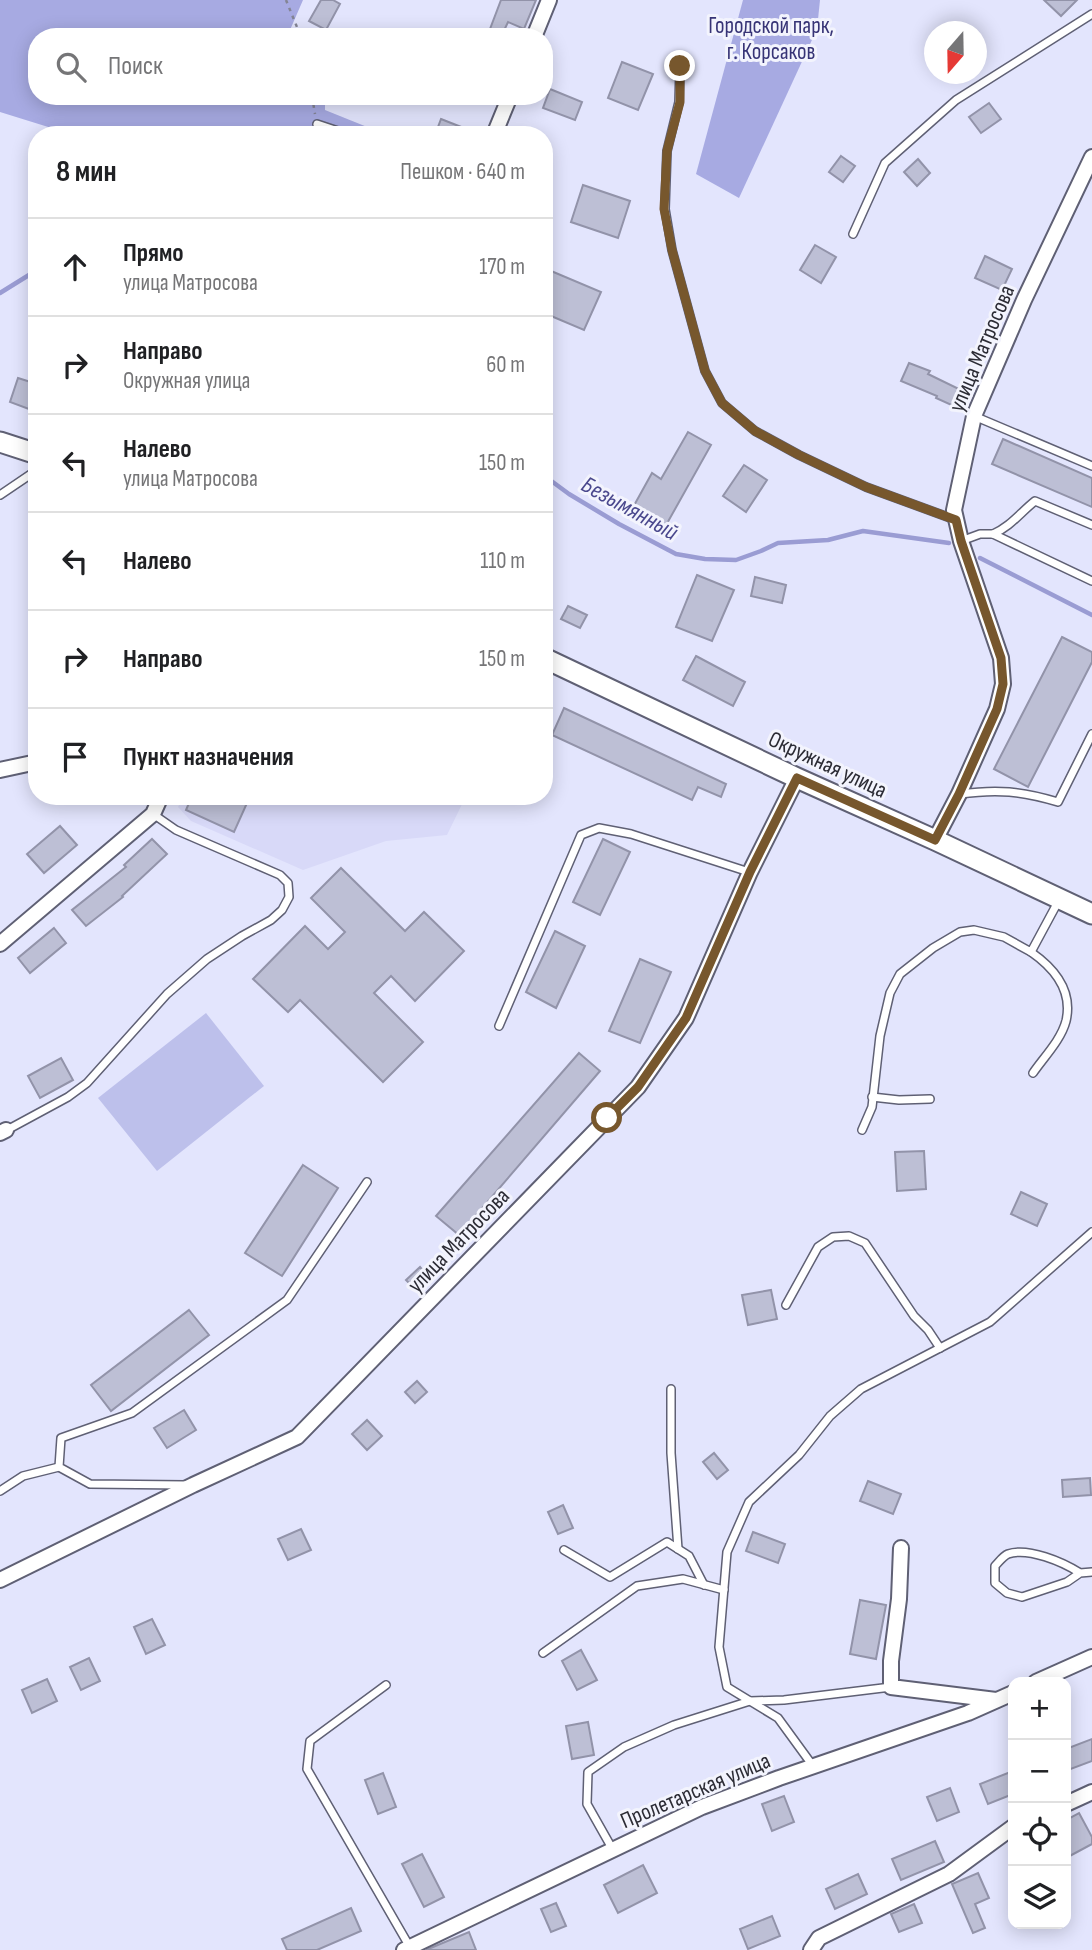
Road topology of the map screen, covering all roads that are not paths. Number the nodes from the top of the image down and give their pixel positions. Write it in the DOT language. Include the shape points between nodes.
graph roads {
  1 [pos="549,0"];
  2 [pos="1092,14"];
  3 [pos="538,28"];
  4 [pos="680,66"];
  5 [pos="506,105"];
  6 [pos="317,124"];
  7 [pos="323,126"];
  8 [pos="498,126"];
  9 [pos="1092,157"];
  10 [pos="853,234"];
  11 [pos="974,416"];
  12 [pos="0,442"];
  13 [pos="28,451"];
  14 [pos="1092,466"];
  15 [pos="28,476"];
  16 [pos="0,495"];
  17 [pos="956,520"];
  18 [pos="1092,525"];
  19 [pos="993,534"];
  20 [pos="961,541"];
  21 [pos="1092,580"];
  22 [pos="553,662"];
  23 [pos="1092,734"];
  24 [pos="28,764"];
  25 [pos="0,770"];
  26 [pos="797,778"];
  27 [pos="959,794"];
  28 [pos="157,805"];
  29 [pos="153,814"];
  30 [pos="935,840"];
  31 [pos="750,872"];
  32 [pos="1059,899"];
  33 [pos="1092,914"];
  34 [pos="0,944"];
  35 [pos="1031,952"];
  36 [pos="499,1026"];
  37 [pos="1033,1073"];
  38 [pos="872,1097"];
  39 [pos="930,1099"];
  40 [pos="862,1130"];
  41 [pos="3,1132"];
  42 [pos="367,1182"];
  43 [pos="1092,1232"];
  44 [pos="786,1305"];
  45 [pos="940,1348"];
  46 [pos="670,1389"];
  47 [pos="59,1467"];
  48 [pos="193,1485"];
  49 [pos="0,1490"];
  50 [pos="901,1548"];
  51 [pos="678,1549"];
  52 [pos="564,1550"];
  53 [pos="1092,1572"];
  54 [pos="1080,1573"];
  55 [pos="0,1580"];
  56 [pos="704,1585"];
  57 [pos="724,1590"];
  58 [pos="543,1653"];
  59 [pos="1092,1657"];
  60 [pos="1047,1677"];
  61 [pos="386,1685"];
  62 [pos="891,1687"];
  63 [pos="1008,1695"];
  64 [pos="997,1700"];
  65 [pos="750,1701"];
  66 [pos="813,1766"];
  67 [pos="1092,1792"];
  68 [pos="1068,1803"];
  69 [pos="1008,1831"];
  70 [pos="613,1850"];
  71 [pos="409,1949"];
  72 [pos="811,1950"];
  1 -- 3 [label="street"];
  2 -- 10 [label="lane" via="956,100 885,163"];
  4 -- 17 [label="lane" via="680,102 667,151 664,209 705,371 722,403 755,431 799,455 866,487"];
  5 -- 8 [label="street"];
  6 -- 7 [label="lane"];
  9 -- 11 [label="street, улица Матросова"];
  11 -- 14 [label="lane"];
  11 -- 17 [label="street, улица Матросова" via="954,510"];
  12 -- 13 [label="main road"];
  15 -- 16 [label="lane"];
  17 -- 20 [label="street, улица Матросова"];
  18 -- 19 [label="lane" via="1035,501 1006,529"];
  19 -- 20 [label="lane"];
  19 -- 21 [label="lane"];
  20 -- 27 [label="street, улица Матросова" via="1001,658 1003,684 997,709"];
  22 -- 26 [label="main road, Окружная улица"];
  23 -- 27 [label="lane" via="1058,802 1030,793 988,790"];
  24 -- 25 [label="street"];
  26 -- 30 [label="main road, Окружная улица"];
  26 -- 31 [label="street, улица Матросова"];
  27 -- 30 [label="street, улица Матросова"];
  28 -- 29 [label="street"];
  29 -- 34 [label="street"];
  29 -- 41 [label="lane" via="176,830 280,875 288,883 289,897 271,920 207,959 167,994 87,1083"];
  30 -- 32 [label="main road, Окружная улица"];
  31 -- 36 [label="lane" via="631,834 598,828 581,835"];
  31 -- 48 [label="street, улица Матросова" via="686,1018 638,1087 297,1437"];
  32 -- 33 [label="main road, Окружная улица"];
  32 -- 35 [label="lane"];
  35 -- 37 [label="lane" via="1055,972 1067,1006 1066,1022 1057,1040"];
  35 -- 38 [label="lane" via="1004,937 975,930 960,932 900,974 890,993 880,1036"];
  38 -- 39 [label="lane"];
  38 -- 40 [label="lane"];
  42 -- 47 [label="lane" via="288,1300 132,1413 61,1438"];
  43 -- 45 [label="lane" via="990,1322"];
  44 -- 45 [label="lane" via="818,1247 833,1237 849,1237 865,1243"];
  45 -- 57 [label="lane" via="861,1389 749,1502 727,1552"];
  46 -- 51 [label="lane"];
  47 -- 48 [label="lane" via="90,1484"];
  47 -- 49 [label="lane" via="23,1476"];
  48 -- 55 [label="street, улица Матросова"];
  50 -- 62 [label="street"];
  51 -- 52 [label="lane" via="667,1542 610,1577"];
  51 -- 56 [label="lane" via="689,1556"];
  53 -- 54 [label="lane"];
  54 -- 54 [label="lane" via="1068,1582 1022,1597 1007,1594 995,1583 995,1566 1006,1555 1025,1552"];
  56 -- 57 [label="lane"];
  56 -- 58 [label="lane" via="683,1579 637,1586"];
  57 -- 65 [label="lane" via="719,1647 727,1687"];
  59 -- 60 [label="street"];
  61 -- 71 [label="lane" via="310,1741 307,1769"];
  62 -- 64 [label="street"];
  62 -- 65 [label="lane"];
  63 -- 64 [label="street, Пролетарская улица"];
  64 -- 66 [label="street, Пролетарская улица"];
  65 -- 66 [label="lane" via="778,1718"];
  65 -- 70 [label="lane" via="624,1747 588,1772 587,1804"];
  66 -- 70 [label="street, Пролетарская улица" via="702,1807"];
  67 -- 68 [label="street"];
  69 -- 72 [label="street" via="949,1874 820,1938"];
  70 -- 71 [label="street, Пролетарская улица"];
}
